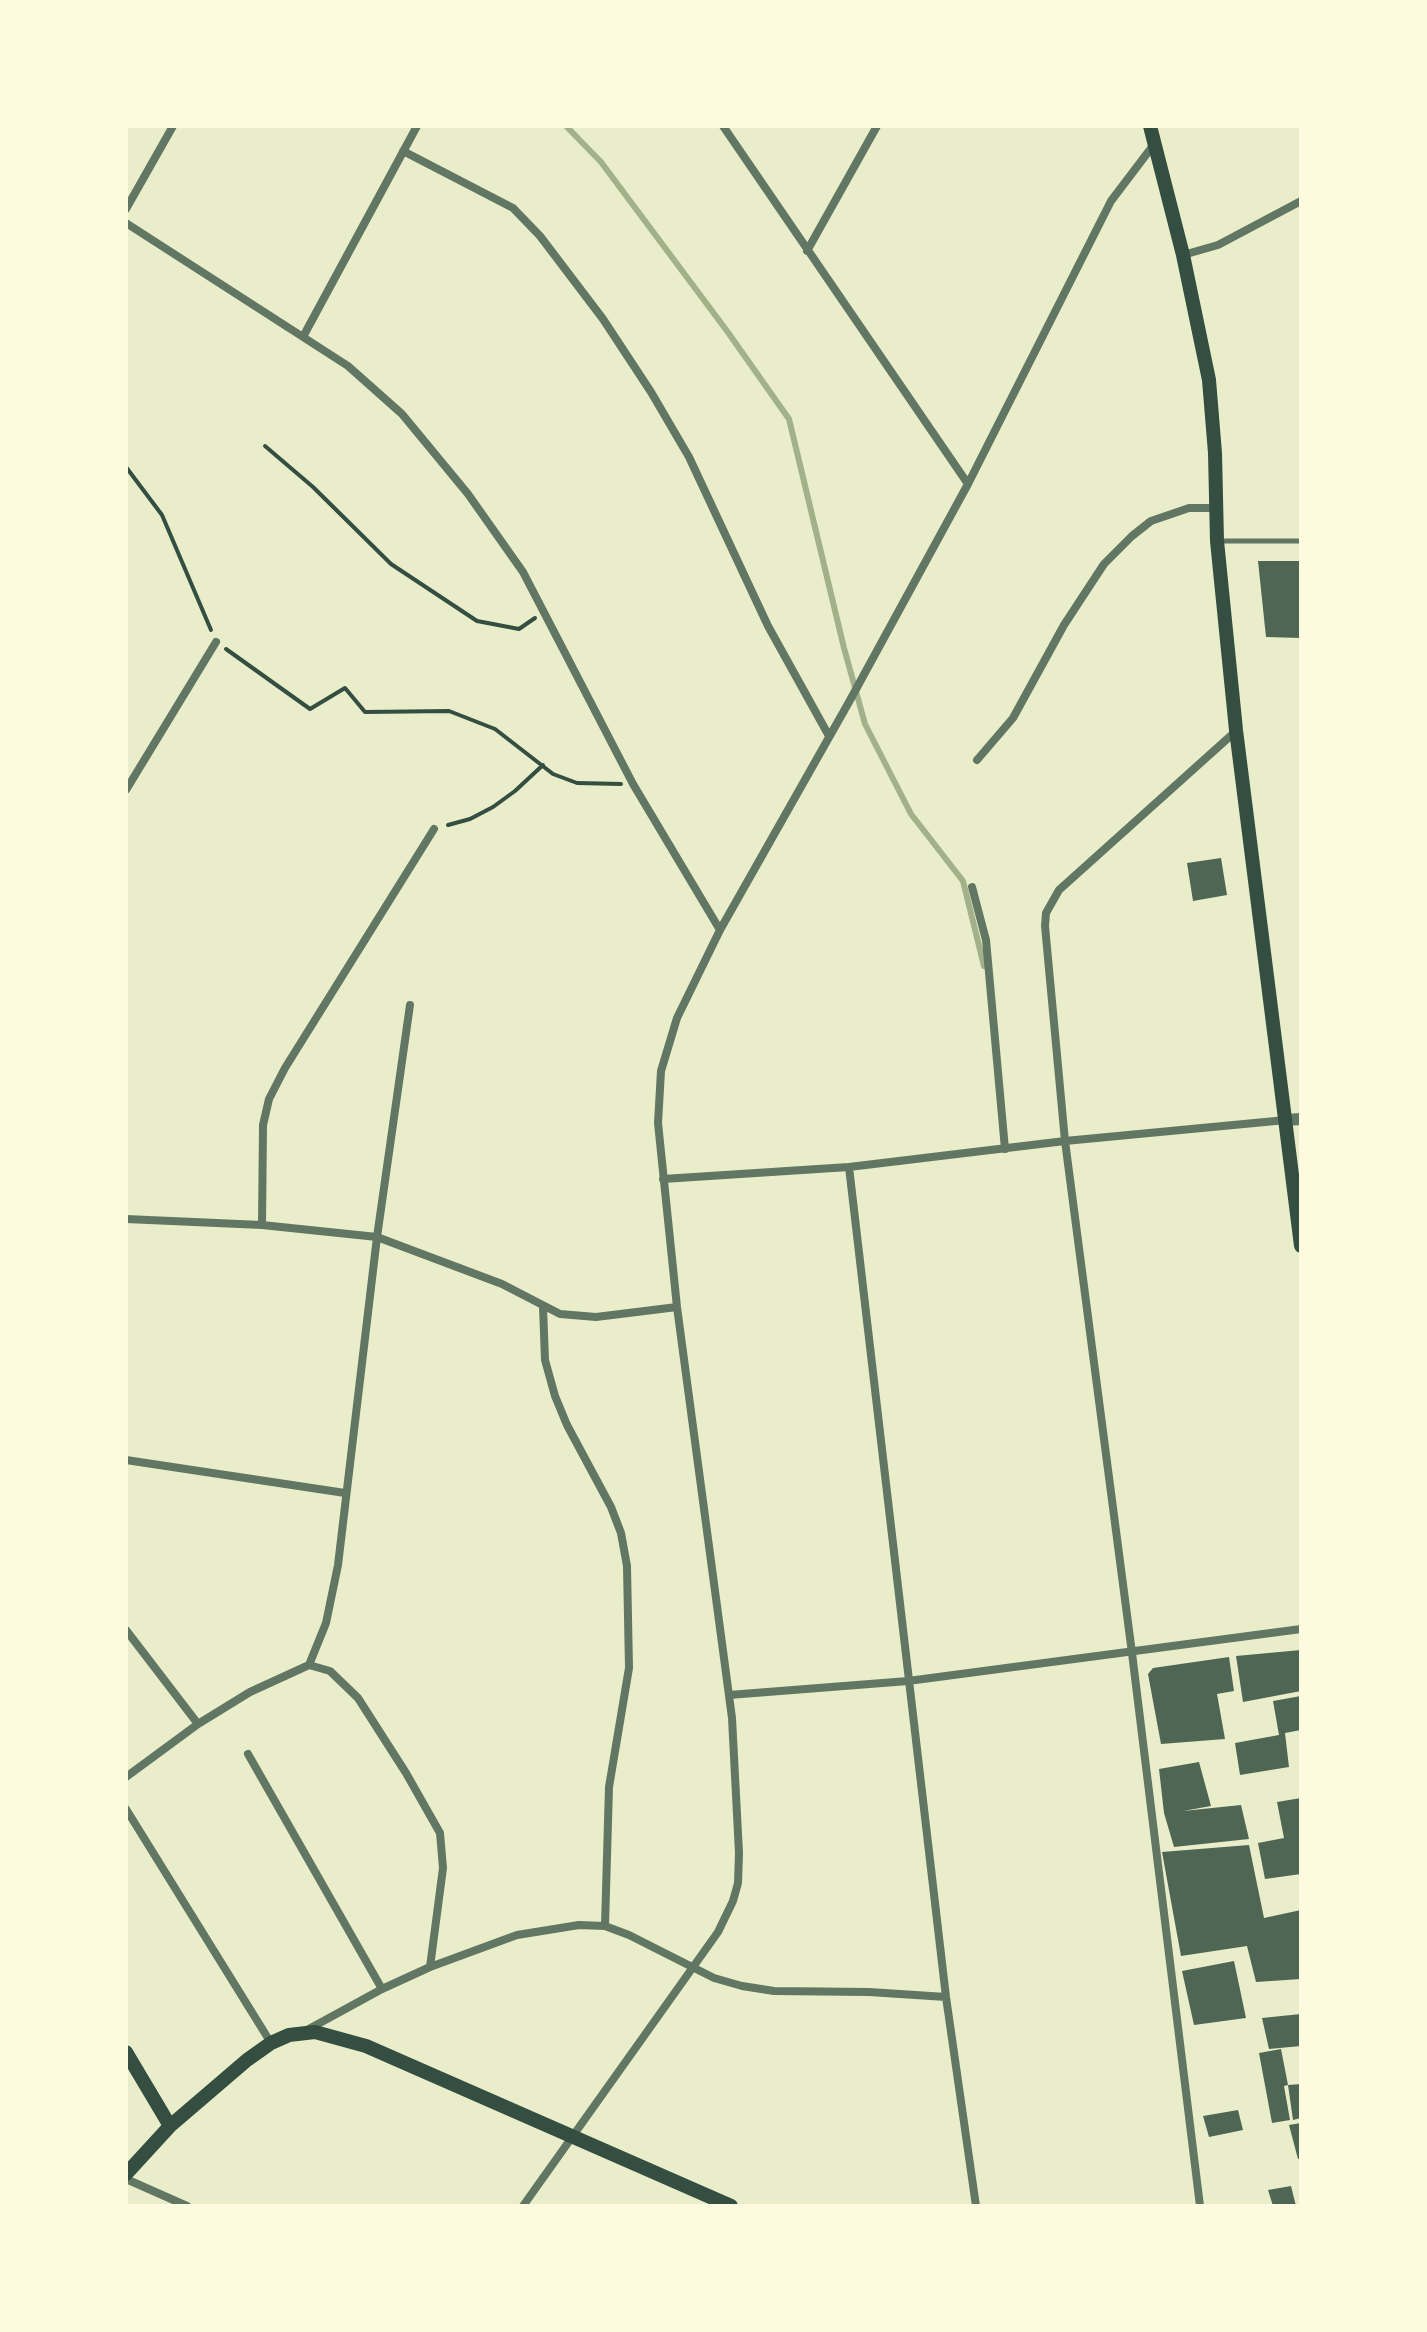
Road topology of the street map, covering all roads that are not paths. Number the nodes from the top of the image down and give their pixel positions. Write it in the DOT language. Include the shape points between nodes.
graph roads {
  1 [pos="173,126"];
  2 [pos="417,126"];
  3 [pos="723,126"];
  4 [pos="877,126"];
  5 [pos="1150,126"];
  6 [pos="1155,142"];
  7 [pos="403,151"];
  8 [pos="1301,201"];
  9 [pos="126,209"];
  10 [pos="126,223"];
  11 [pos="807,251"];
  12 [pos="1183,255"];
  13 [pos="304,335"];
  14 [pos="968,484"];
  15 [pos="1216,508"];
  16 [pos="1217,541"];
  17 [pos="1301,541"];
  18 [pos="216,642"];
  19 [pos="1236,730"];
  20 [pos="829,736"];
  21 [pos="977,760"];
  22 [pos="126,790"];
  23 [pos="434,829"];
  24 [pos="972,887"];
  25 [pos="720,930"];
  26 [pos="410,1005"];
  27 [pos="1294,1119"];
  28 [pos="1065,1141"];
  29 [pos="1001,1150"];
  30 [pos="849,1167"];
  31 [pos="663,1179"];
  32 [pos="126,1219"];
  33 [pos="262,1225"];
  34 [pos="377,1237"];
  35 [pos="1301,1246"];
  36 [pos="543,1307"];
  37 [pos="677,1307"];
  38 [pos="126,1460"];
  39 [pos="345,1493"];
  40 [pos="1301,1629"];
  41 [pos="126,1630"];
  42 [pos="1132,1653"];
  43 [pos="309,1665"];
  44 [pos="908,1681"];
  45 [pos="729,1695"];
  46 [pos="198,1724"];
  47 [pos="248,1754"];
  48 [pos="126,1777"];
  49 [pos="126,1809"];
  50 [pos="605,1926"];
  51 [pos="694,1966"];
  52 [pos="430,1967"];
  53 [pos="382,1989"];
  54 [pos="946,1997"];
  55 [pos="303,2032"];
  56 [pos="271,2043"];
  57 [pos="126,2052"];
  58 [pos="170,2126"];
  59 [pos="573,2136"];
  60 [pos="126,2177"];
  61 [pos="187,2206"];
  62 [pos="523,2206"];
  63 [pos="731,2206"];
  64 [pos="976,2206"];
  65 [pos="1200,2206"];
  1 -- 9 [label="street"];
  2 -- 7 [label="street"];
  3 -- 11 [label="street"];
  4 -- 11 [label="street"];
  5 -- 6 [label="main road"];
  6 -- 12 [label="main road"];
  6 -- 14 [label="street" via="1111,201"];
  7 -- 13 [label="street"];
  7 -- 20 [label="street" via="513,208 603,319 689,457 768,626"];
  8 -- 12 [label="street" via="1218,245"];
  10 -- 13 [label="street"];
  11 -- 14 [label="street"];
  12 -- 15 [label="main road" via="1209,380"];
  13 -- 25 [label="street" via="402,414 523,572 633,784"];
  14 -- 20 [label="street"];
  15 -- 16 [label="main road"];
  15 -- 21 [label="street" via="1189,508 1151,521 1104,564 1013,718"];
  16 -- 17 [label="lane"];
  16 -- 19 [label="main road"];
  18 -- 22 [label="street"];
  19 -- 27 [label="main road"];
  19 -- 28 [label="street" via="1050,903 1045,926"];
  20 -- 25 [label="street"];
  23 -- 33 [label="street" via="269,1099 263,1125"];
  24 -- 29 [label="street" via="986,940"];
  25 -- 31 [label="street" via="677,1018 661,1071"];
  26 -- 34 [label="street"];
  27 -- 28 [label="street"];
  27 -- 35 [label="main road"];
  28 -- 29 [label="street"];
  28 -- 42 [label="street"];
  29 -- 30 [label="street"];
  30 -- 31 [label="street"];
  30 -- 44 [label="street"];
  31 -- 37 [label="street"];
  32 -- 33 [label="street"];
  33 -- 34 [label="street"];
  34 -- 36 [label="street" via="502,1284"];
  34 -- 39 [label="street"];
  36 -- 37 [label="street" via="578,1317"];
  36 -- 50 [label="street" via="545,1360 555,1396 611,1507 627,1566 629,1668 609,1787"];
  37 -- 45 [label="street"];
  38 -- 39 [label="street"];
  39 -- 43 [label="street" via="334,1592"];
  40 -- 42 [label="street"];
  41 -- 46 [label="street"];
  42 -- 44 [label="street"];
  42 -- 65 [label="street"];
  43 -- 46 [label="street"];
  43 -- 52 [label="street" via="330,1671 358,1698 440,1833 443,1868"];
  44 -- 45 [label="street"];
  44 -- 54 [label="street"];
  45 -- 51 [label="street" via="738,1883 726,1917"];
  46 -- 48 [label="street"];
  47 -- 53 [label="street"];
  49 -- 56 [label="street"];
  50 -- 51 [label="street"];
  50 -- 52 [label="street" via="517,1935"];
  51 -- 54 [label="street" via="728,1983 758,1989"];
  51 -- 59 [label="street"];
  52 -- 53 [label="street"];
  53 -- 55 [label="street"];
  54 -- 64 [label="street"];
  55 -- 56 [label="main road"];
  55 -- 59 [label="main road" via="327,2033 366,2046"];
  56 -- 58 [label="main road"];
  57 -- 58 [label="main road"];
  58 -- 60 [label="main road"];
  59 -- 62 [label="street"];
  59 -- 63 [label="main road"];
  60 -- 61 [label="street"];
}
